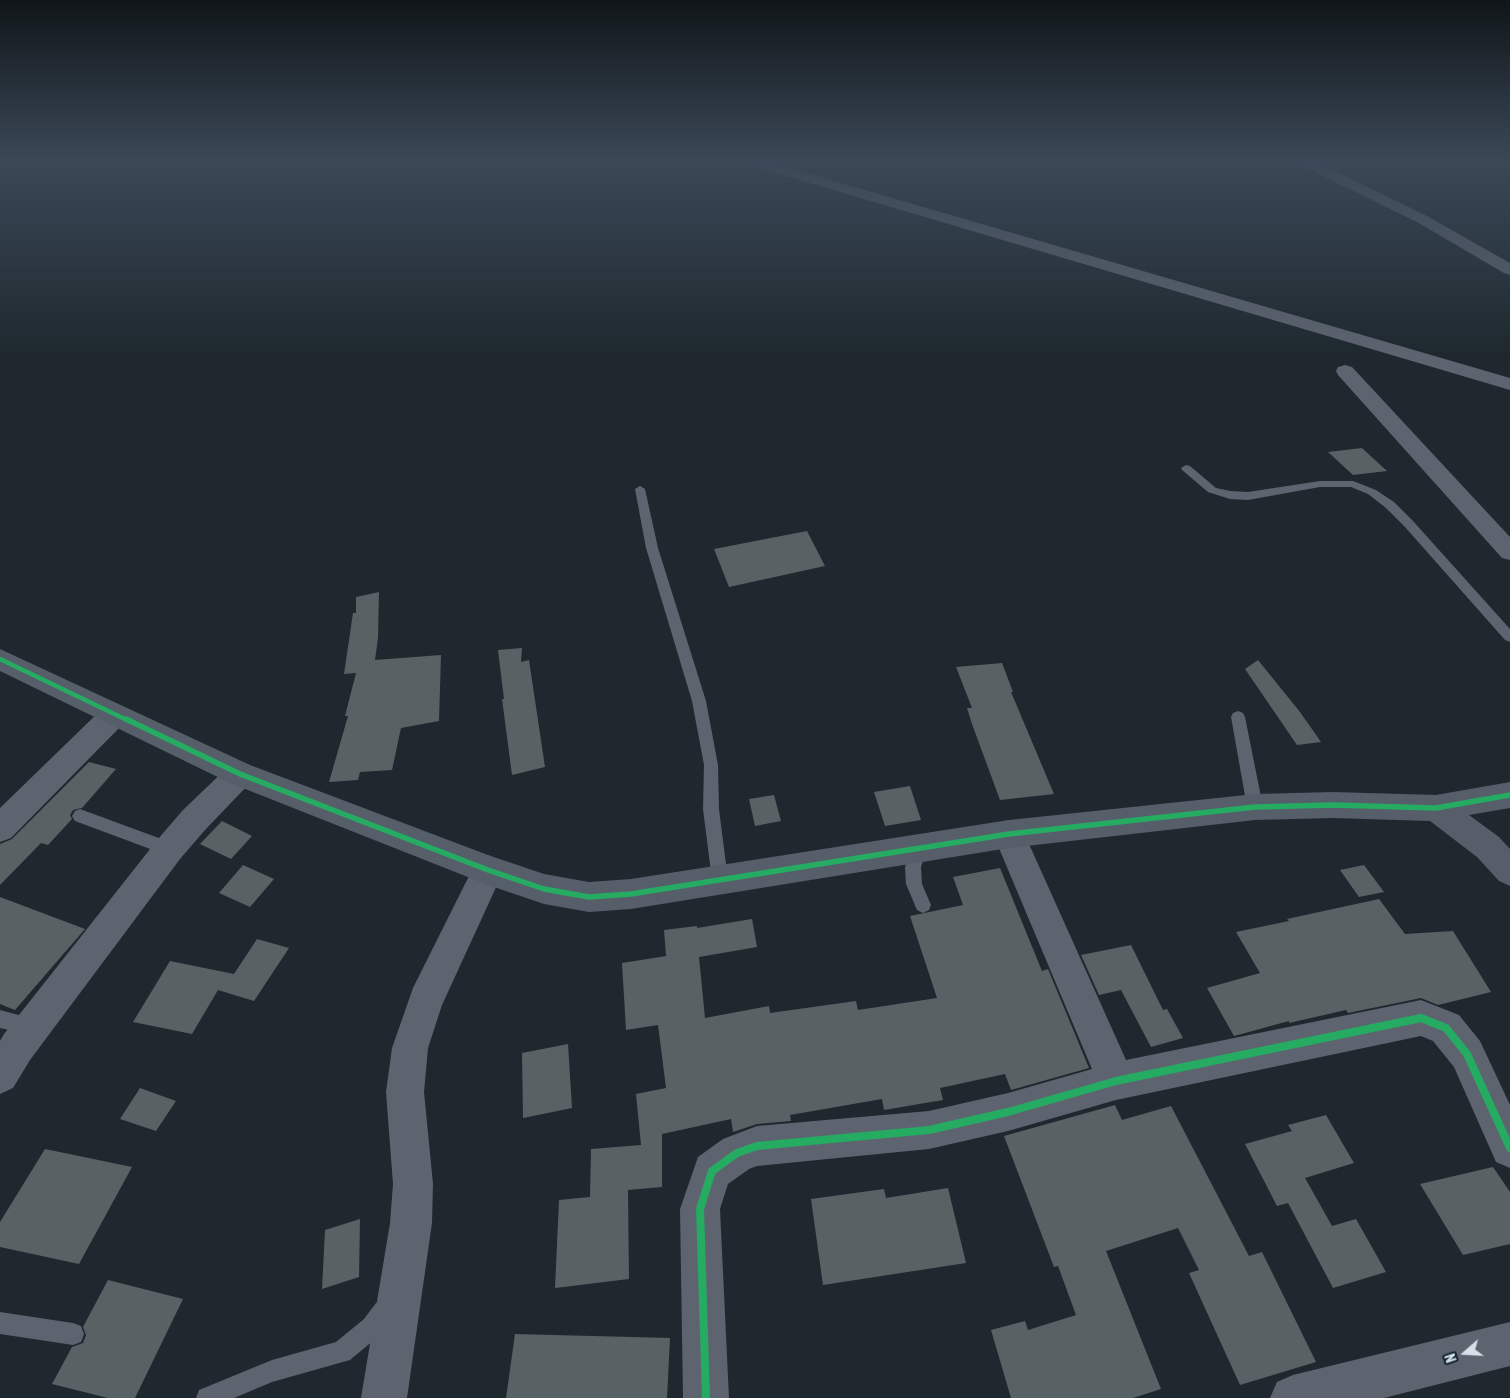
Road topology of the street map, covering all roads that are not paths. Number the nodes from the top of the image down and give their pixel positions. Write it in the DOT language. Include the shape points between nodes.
graph roads {
  1 [pos="976,227"];
  2 [pos="1008,227"];
  3 [pos="1436,227"];
  4 [pos="1510,270"];
  5 [pos="1345,371"];
  6 [pos="1510,372"];
  7 [pos="1510,384"];
  8 [pos="1186,468"];
  9 [pos="640,489"];
  10 [pos="1510,552"];
  11 [pos="1510,638"];
  12 [pos="0,659"];
  13 [pos="114,715"];
  14 [pos="1238,717"];
  15 [pos="240,774"];
  16 [pos="1510,795"];
  17 [pos="1255,807"];
  18 [pos="1436,808"];
  19 [pos="80,816"];
  20 [pos="0,828"];
  21 [pos="1010,834"];
  22 [pos="169,849"];
  23 [pos="919,849"];
  24 [pos="488,870"];
  25 [pos="1510,871"];
  26 [pos="720,880"];
  27 [pos="923,906"];
  28 [pos="0,1019"];
  29 [pos="34,1026"];
  30 [pos="0,1075"];
  31 [pos="1116,1081"];
  32 [pos="1510,1148"];
  33 [pos="400,1288"];
  34 [pos="0,1323"];
  35 [pos="74,1334"];
  36 [pos="1510,1344"];
  37 [pos="1316,1395"];
  38 [pos="207,1398"];
  39 [pos="384,1398"];
  40 [pos="706,1398"];
  1 -- 7 [label="street"];
  2 -- 6 [label="street"];
  3 -- 4 [label="street"];
  5 -- 10 [label="street"];
  8 -- 11 [label="lane" via="1212,490 1230,495 1248,496 1320,484 1353,484 1372,492 1409,524"];
  9 -- 26 [label="lane" via="652,548 699,701 711,765 711,809"];
  12 -- 13 [label="street"];
  13 -- 15 [label="street"];
  13 -- 20 [label="street"];
  14 -- 17 [label="lane"];
  15 -- 22 [label="street"];
  15 -- 24 [label="street"];
  16 -- 18 [label="street"];
  17 -- 18 [label="street"];
  17 -- 21 [label="street"];
  18 -- 25 [label="street" via="1488,847"];
  19 -- 22 [label="lane"];
  21 -- 23 [label="street"];
  21 -- 31 [label="street"];
  22 -- 29 [label="street"];
  23 -- 26 [label="street"];
  23 -- 27 [label="lane" via="913,867 914,884"];
  24 -- 26 [label="street" via="544,889 588,896 632,894"];
  24 -- 33 [label="street" via="426,1001 410,1048 405,1092 413,1184 412,1213"];
  28 -- 29 [label="lane"];
  29 -- 30 [label="street"];
  31 -- 32 [label="street" via="1420,1018 1446,1028 1467,1054"];
  31 -- 40 [label="street" via="1008,1112 929,1130 757,1146 737,1153 712,1171 700,1209"];
  33 -- 38 [label="lane" via="372,1326 342,1352 272,1371"];
  33 -- 39 [label="street"];
  34 -- 35 [label="lane"];
  36 -- 37 [label="street"];
}
